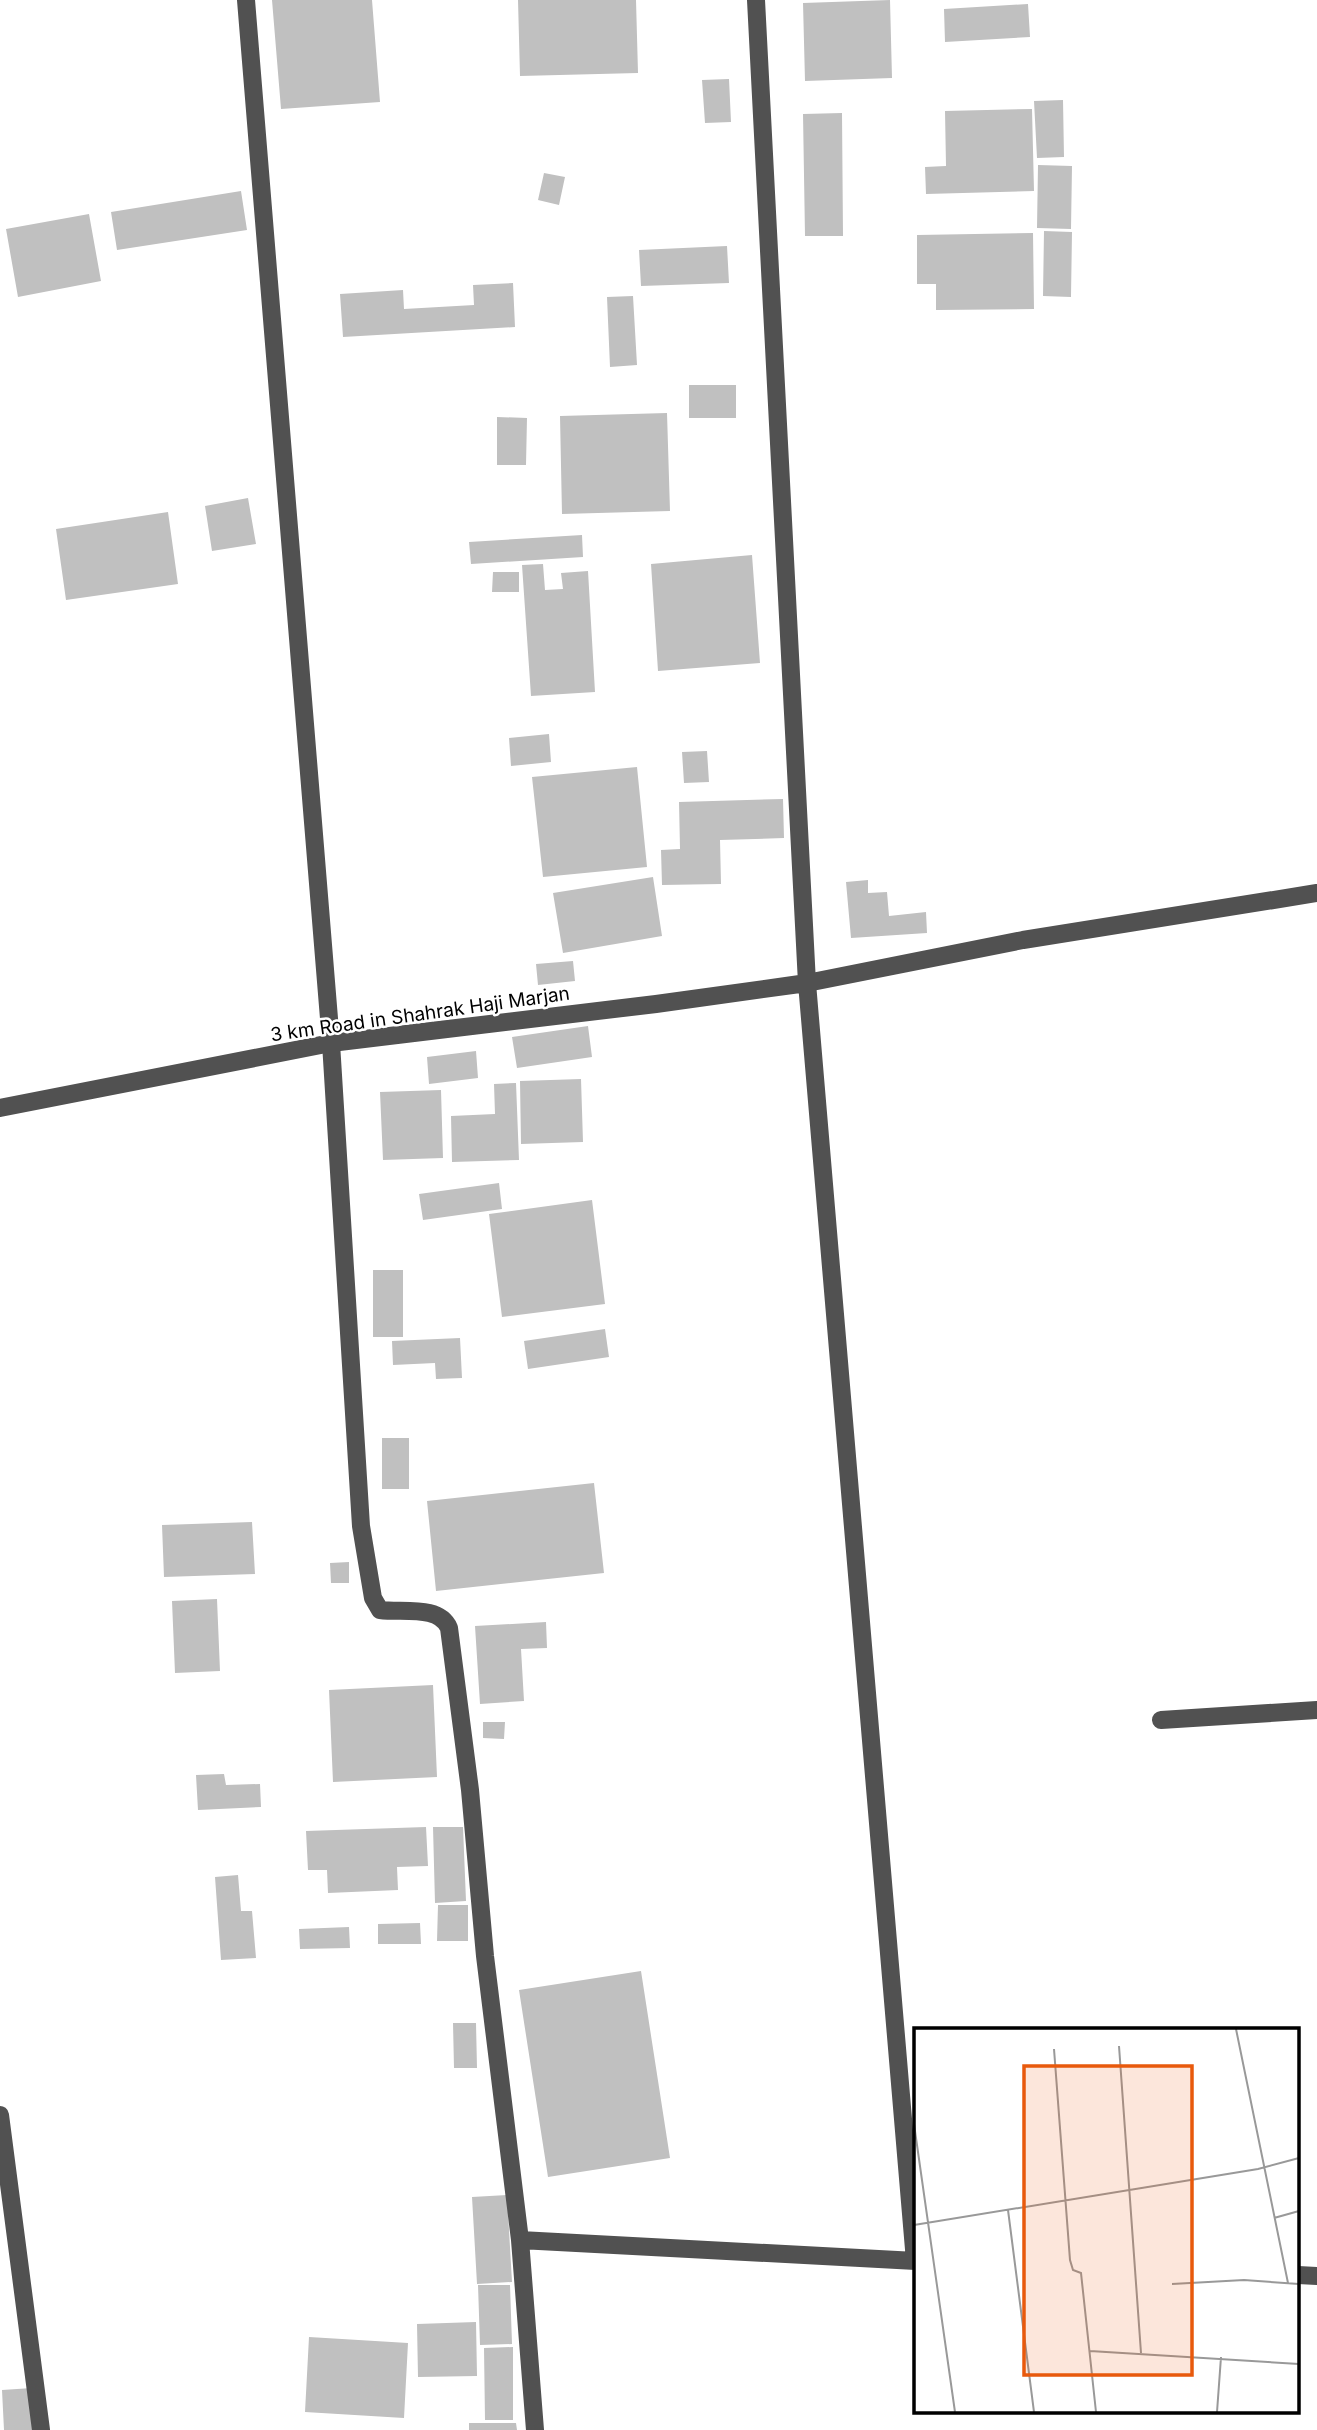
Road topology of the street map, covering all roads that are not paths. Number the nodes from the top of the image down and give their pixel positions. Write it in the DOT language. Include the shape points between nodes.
graph roads {
  1 [pos="246,0"];
  2 [pos="756,0"];
  3 [pos="1317,893"];
  4 [pos="807,984"];
  5 [pos="331,1043"];
  6 [pos="0,1108"];
  7 [pos="1317,1710"];
  8 [pos="1161,1720"];
  9 [pos="0,2115"];
  10 [pos="520,2241"];
  11 [pos="914,2249"];
  12 [pos="914,2261"];
  13 [pos="41,2430"];
  14 [pos="535,2430"];
  1 -- 5 [label="street"];
  2 -- 4 [label="street"];
  3 -- 4 [label="street, 3 km Road in Shahrak Haji Marjan" via="1023,940"];
  4 -- 5 [label="street, 3 km Road in Shahrak Haji Marjan"];
  4 -- 11 [label="street"];
  5 -- 6 [label="street, 3 km Road in Shahrak Haji Marjan"];
  5 -- 10 [label="street" via="361,1526 373,1598 380,1610 437,1614 450,1628"];
  7 -- 8 [label="street"];
  9 -- 13 [label="street"];
  10 -- 12 [label="street"];
  10 -- 14 [label="street"];
}
